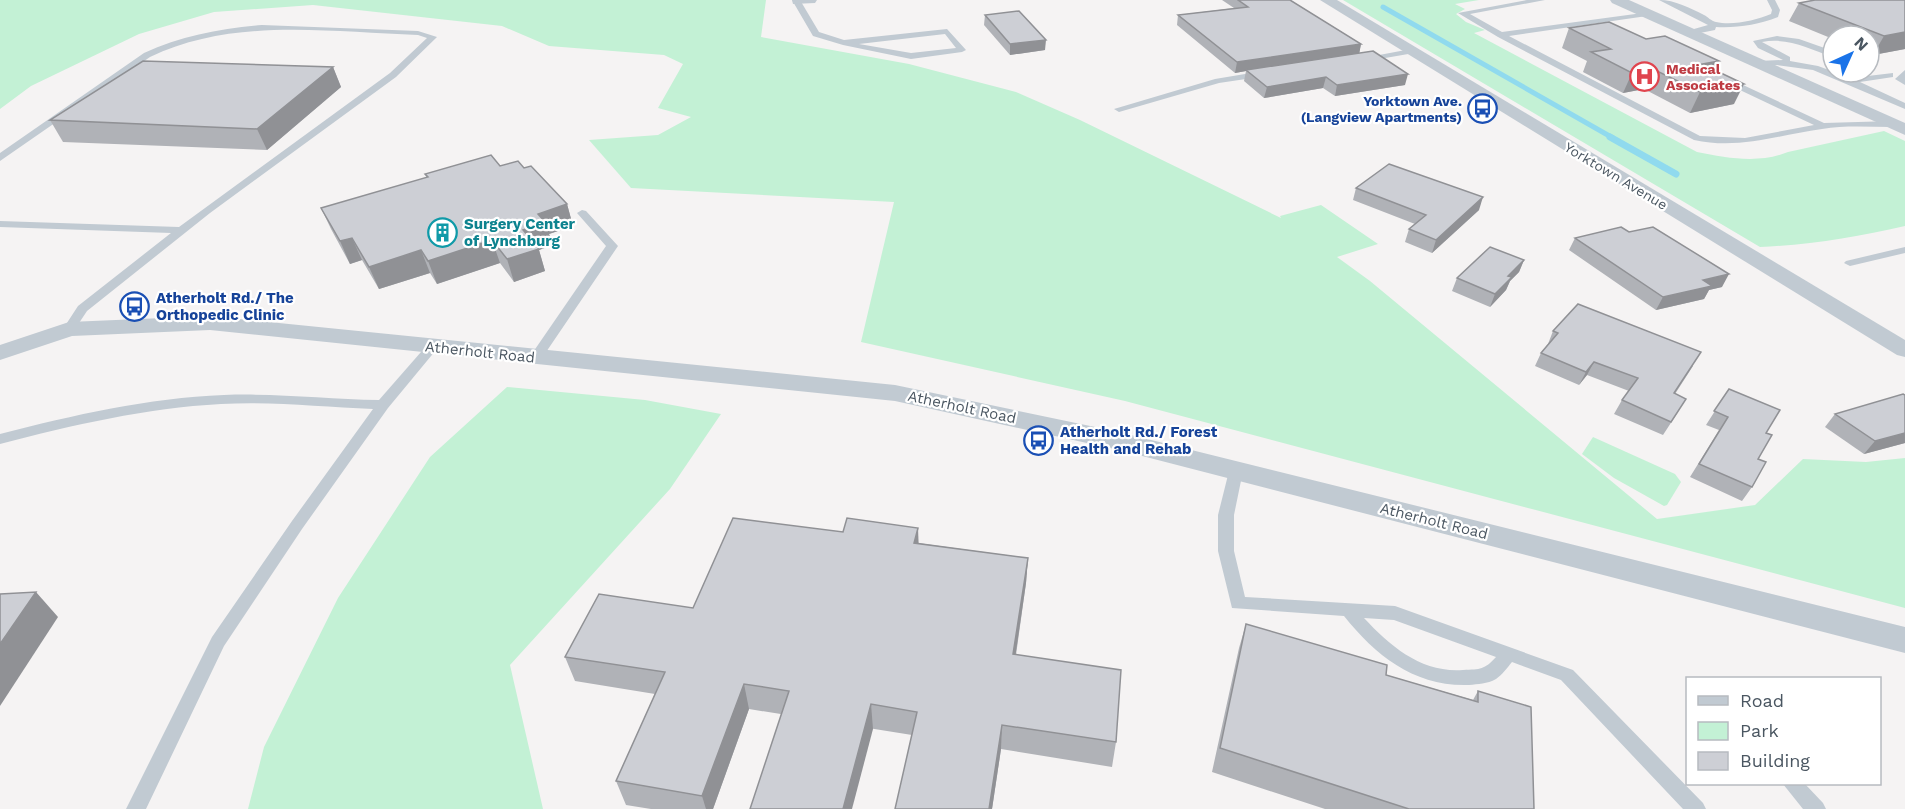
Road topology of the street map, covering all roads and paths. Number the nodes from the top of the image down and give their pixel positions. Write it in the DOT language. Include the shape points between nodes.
graph roads {
  1 [pos="802,0"];
  2 [pos="1327,0"];
  3 [pos="1541,0"];
  4 [pos="1617,0"];
  5 [pos="1663,0"];
  6 [pos="1771,0"];
  7 [pos="1647,14"];
  8 [pos="1599,21"];
  9 [pos="1711,22"];
  10 [pos="1620,31"];
  11 [pos="1690,33"];
  12 [pos="1501,35"];
  13 [pos="843,43"];
  14 [pos="1821,50"];
  15 [pos="1411,51"];
  16 [pos="1354,60"];
  17 [pos="1795,62"];
  18 [pos="1758,64"];
  19 [pos="1821,70"];
  20 [pos="1274,72"];
  21 [pos="1881,72"];
  22 [pos="1715,75"];
  23 [pos="1890,75"];
  24 [pos="1881,76"];
  25 [pos="1903,78"];
  26 [pos="1853,84"];
  27 [pos="1905,106"];
  28 [pos="1119,109"];
  29 [pos="1824,126"];
  30 [pos="1898,127"];
  31 [pos="0,158"];
  32 [pos="582,213"];
  33 [pos="0,224"];
  34 [pos="183,230"];
  35 [pos="1905,250"];
  36 [pos="1850,263"];
  37 [pos="69,329"];
  38 [pos="432,347"];
  39 [pos="1905,350"];
  40 [pos="0,353"];
  41 [pos="536,358"];
  42 [pos="383,405"];
  43 [pos="0,439"];
  44 [pos="1236,471"];
  45 [pos="1347,610"];
  46 [pos="1905,640"];
  47 [pos="1509,654"];
  48 [pos="1795,785"];
  49 [pos="136,809"];
  50 [pos="1696,809"];
  51 [pos="1816,809"];
  1 -- 13 [label="lane" via="816,34"];
  2 -- 15 [label="street, Yorktown Avenue"];
  3 -- 12 [label="lane" via="1462,13"];
  4 -- 7 [label="street"];
  5 -- 9 [label="lane"];
  6 -- 9 [label="lane" via="1776,10 1768,18 1735,24"];
  7 -- 8 [label="lane"];
  7 -- 11 [label="street"];
  8 -- 10 [label="lane"];
  8 -- 12 [label="lane"];
  9 -- 11 [label="lane" via="1712,28"];
  11 -- 18 [label="street"];
  12 -- 29 [label="lane" via="1697,138 1745,143"];
  13 -- 13 [label="lane" via="912,56 962,50 947,31"];
  14 -- 17 [label="lane" via="1791,39 1757,41"];
  15 -- 16 [label="lane"];
  15 -- 39 [label="street, Yorktown Avenue"];
  17 -- 18 [label="lane"];
  17 -- 19 [label="lane"];
  18 -- 30 [label="street"];
  20 -- 28 [label="lane" via="1218,81"];
  21 -- 23 [label="lane"];
  22 -- 29 [label="lane"];
  23 -- 24 [label="lane"];
  23 -- 25 [label="lane"];
  26 -- 27 [label="lane"];
  29 -- 30 [label="lane"];
  31 -- 34 [label="lane" via="147,55 195,38 261,27 418,33 433,37 393,75"];
  32 -- 41 [label="lane" via="612,246"];
  33 -- 34 [label="lane"];
  34 -- 37 [label="lane" via="82,309"];
  35 -- 36 [label="lane"];
  37 -- 38 [label="street, Atherholt Road" via="210,323"];
  37 -- 40 [label="street, Atherholt Road"];
  38 -- 41 [label="street, Atherholt Road"];
  38 -- 42 [label="lane"];
  41 -- 44 [label="street, Atherholt Road" via="896,393 1119,441"];
  42 -- 43 [label="lane" via="254,399 157,405 75,419"];
  42 -- 49 [label="lane" via="218,642"];
  44 -- 45 [label="lane" via="1226,515 1226,551 1238,603"];
  44 -- 46 [label="street, Atherholt Road"];
  45 -- 47 [label="lane" via="1395,613"];
  45 -- 47 [label="lane" via="1395,658 1427,674 1461,679 1488,674"];
  47 -- 50 [label="lane" via="1567,675"];
  48 -- 51 [label="lane"];
}
